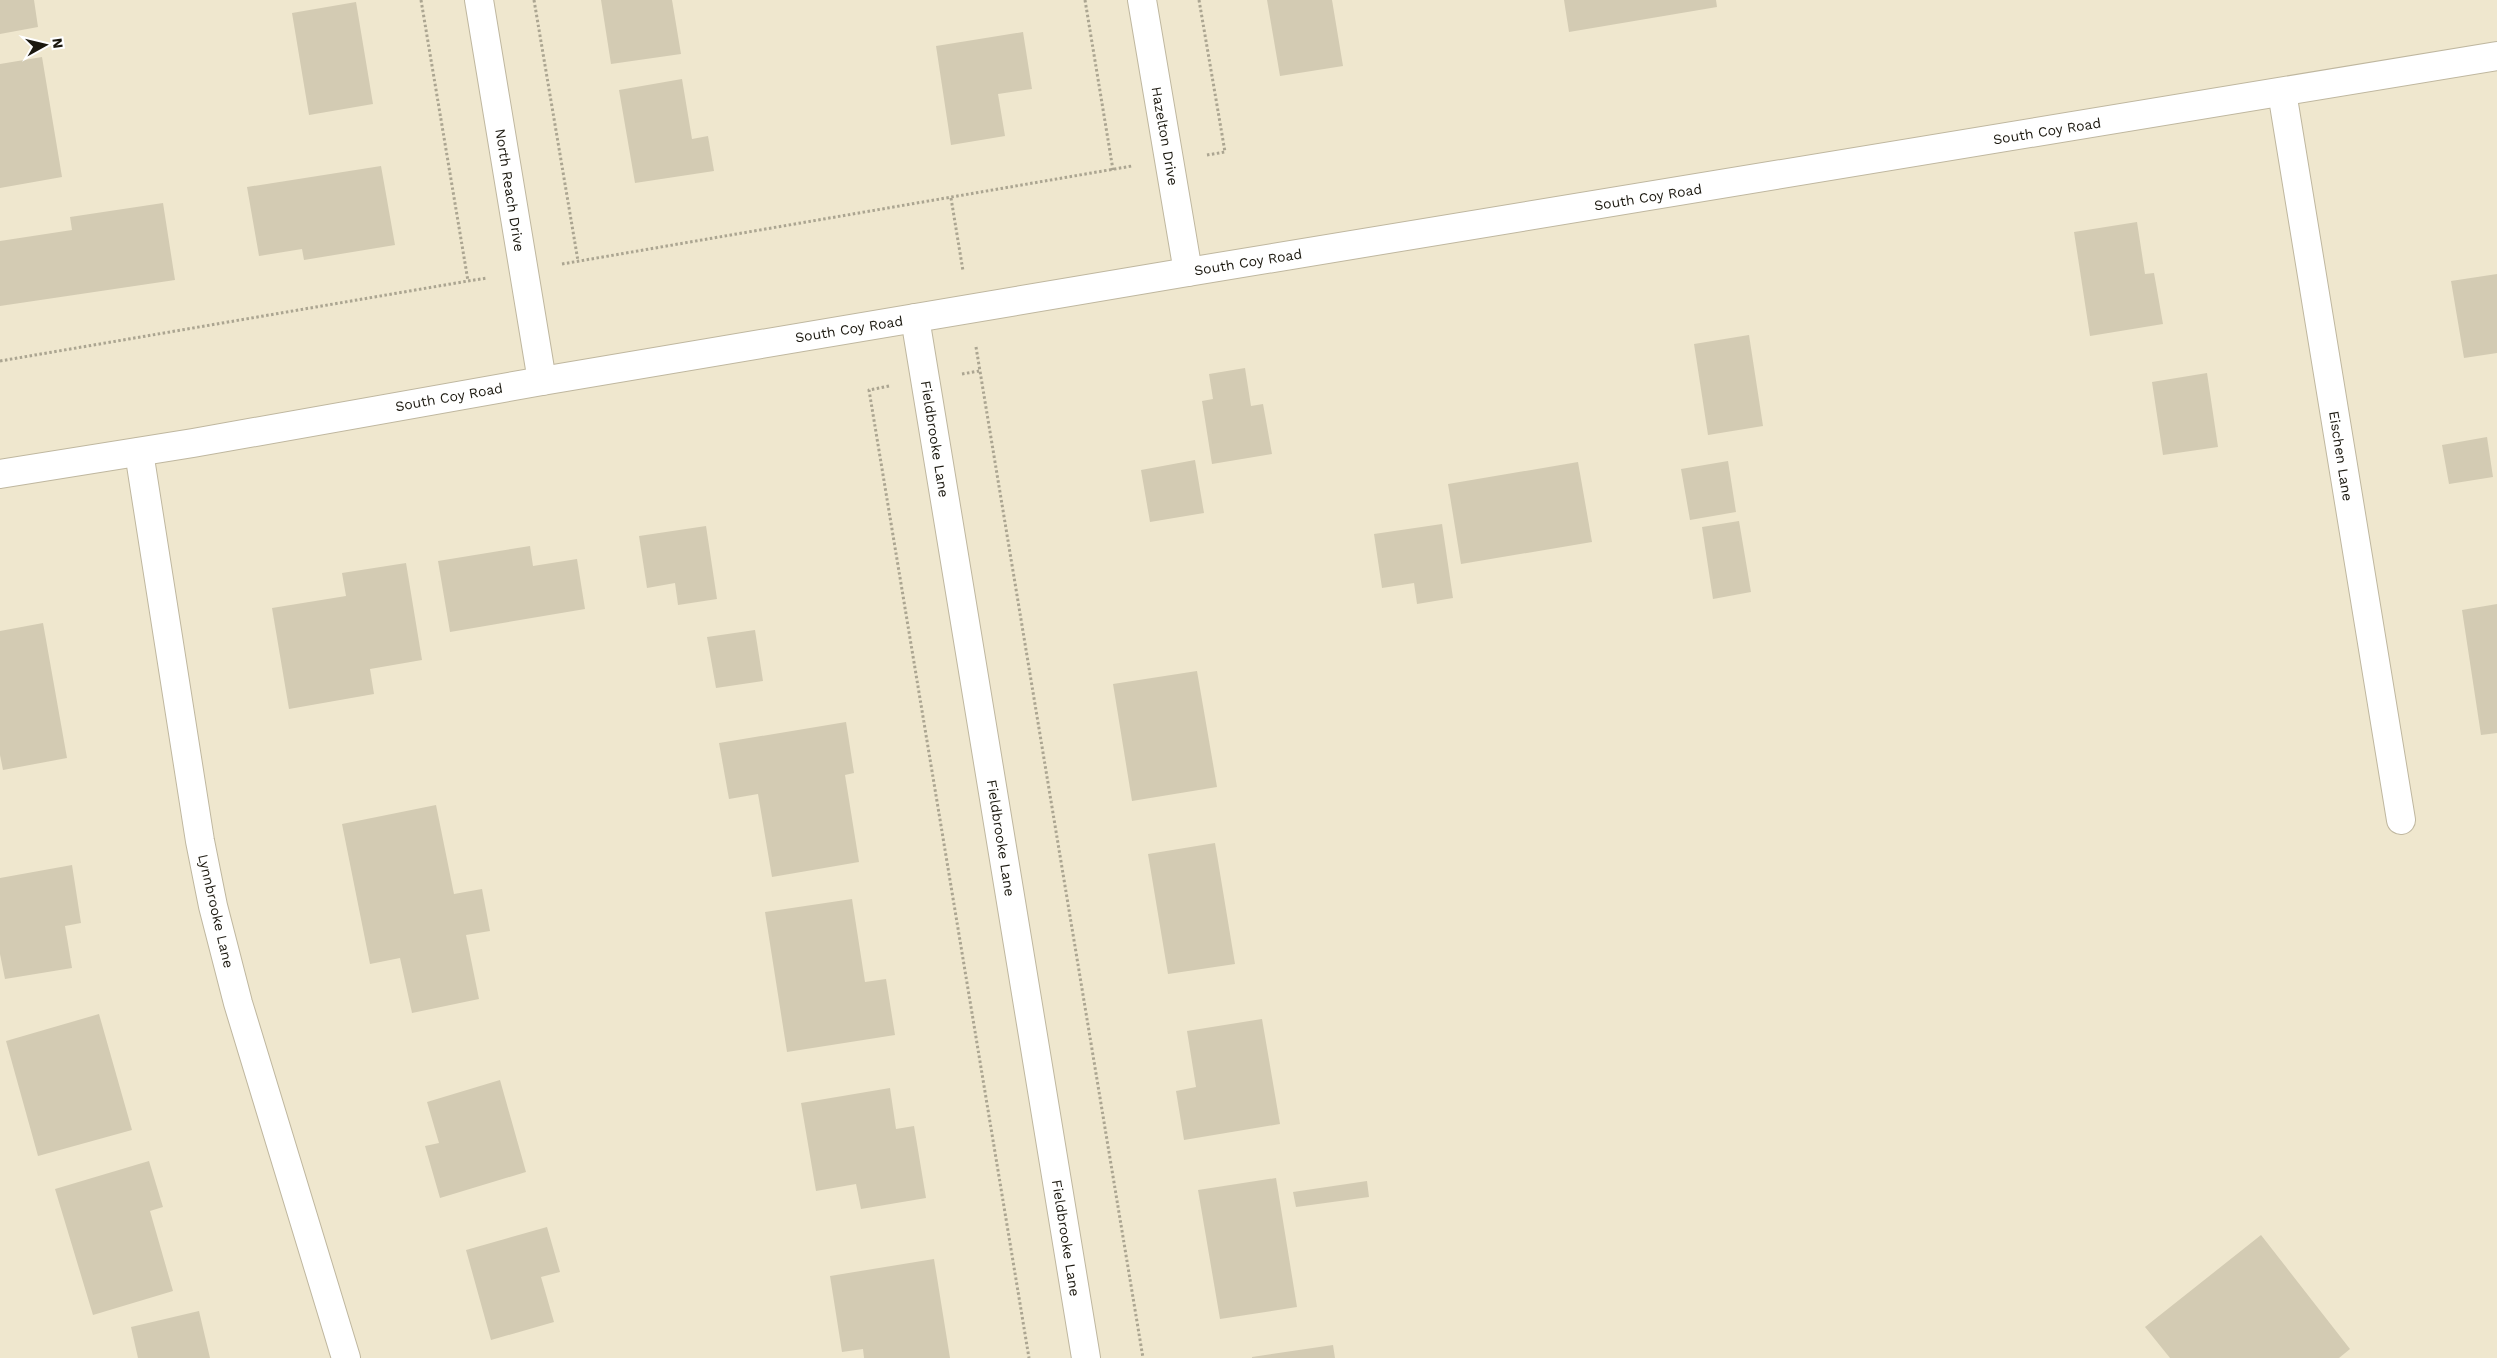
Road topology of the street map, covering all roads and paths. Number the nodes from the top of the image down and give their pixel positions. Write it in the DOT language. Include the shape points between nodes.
graph roads {
  1 [pos="421,0"];
  2 [pos="479,0"];
  3 [pos="534,0"];
  4 [pos="1085,0"];
  5 [pos="1142,0"];
  6 [pos="2497,56"];
  7 [pos="2282,92"];
  8 [pos="1113,170"];
  9 [pos="951,198"];
  10 [pos="578,261"];
  11 [pos="524,271"];
  12 [pos="1188,272"];
  13 [pos="468,281"];
  14 [pos="915,318"];
  15 [pos="0,361"];
  16 [pos="542,380"];
  17 [pos="925,380"];
  18 [pos="139,452"];
  19 [pos="0,474"];
  20 [pos="2401,820"];
  21 [pos="346,1358"];
  22 [pos="1028,1358"];
  23 [pos="1086,1358"];
  24 [pos="1143,1358"];
  1 -- 13 [label="path"];
  2 -- 11 [label="street, North Reach Drive"];
  3 -- 10 [label="path"];
  4 -- 8 [label="path"];
  5 -- 12 [label="street, Hazelton Drive"];
  6 -- 7 [label="street, South Coy Road"];
  7 -- 12 [label="street, South Coy Road"];
  7 -- 20 [label="street, Eischen Lane"];
  9 -- 10 [label="path"];
  10 -- 11 [label="path"];
  11 -- 13 [label="path"];
  11 -- 16 [label="street, North Reach Drive"];
  12 -- 14 [label="street, South Coy Road"];
  13 -- 15 [label="path"];
  14 -- 16 [label="street, South Coy Road"];
  14 -- 17 [label="street, Fieldbrooke Lane"];
  16 -- 18 [label="street, South Coy Road"];
  17 -- 22 [label="path" via="869,390"];
  17 -- 23 [label="street, Fieldbrooke Lane"];
  17 -- 24 [label="path" via="979,371"];
  18 -- 19 [label="street, South Coy Road"];
  18 -- 21 [label="street, Lynnbrooke Lane" via="213,906 238,1003"];
}
